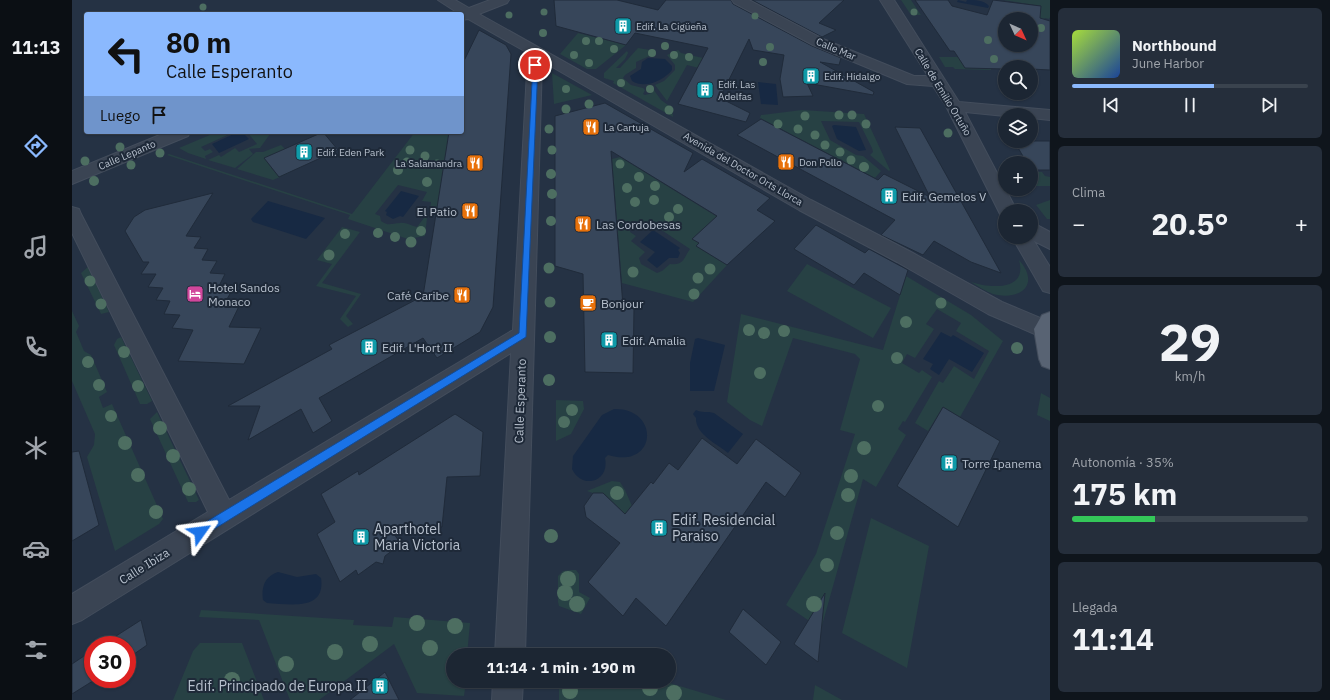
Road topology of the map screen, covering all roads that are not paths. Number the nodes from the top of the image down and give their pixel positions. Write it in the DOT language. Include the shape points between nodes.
graph roads {
  1 [pos="445,0"];
  2 [pos="502,0"];
  3 [pos="739,0"];
  4 [pos="887,0"];
  5 [pos="461,12"];
  6 [pos="465,15"];
  7 [pos="535,51"];
  8 [pos="938,81"];
  9 [pos="954,106"];
  10 [pos="1050,114"];
  11 [pos="177,134"];
  12 [pos="72,178"];
  13 [pos="1005,204"];
  14 [pos="72,214"];
  15 [pos="1038,234"];
  16 [pos="1050,242"];
  17 [pos="1026,244"];
  18 [pos="1050,285"];
  19 [pos="1047,325"];
  20 [pos="523,335"];
  21 [pos="1050,359"];
  22 [pos="224,517"];
  23 [pos="72,610"];
  24 [pos="510,648"];
  25 [pos="508,688"];
  26 [pos="508,700"];
  1 -- 5 [label="street, Avenida del Doctor Orts Llorca"];
  2 -- 6 [label="street"];
  3 -- 8 [label="street, Calle Mar" via="818,42 912,81"];
  4 -- 8 [label="street, Calle de Emilio Ortuño"];
  6 -- 7 [label="street, Avenida del Doctor Orts Llorca"];
  7 -- 19 [label="street, Avenida del Doctor Orts Llorca" via="805,205 995,308"];
  7 -- 20 [label="street, Calle Esperanto"];
  8 -- 9 [label="street, Calle de Emilio Ortuño"];
  9 -- 10 [label="street"];
  9 -- 13 [label="street, Calle de Emilio Ortuño"];
  11 -- 12 [label="street, Calle Lepanto"];
  14 -- 22 [label="street"];
  15 -- 16 [label="street"];
  17 -- 18 [label="street"];
  19 -- 21 [label="main road"];
  20 -- 22 [label="street, Calle Ibiza"];
  20 -- 24 [label="street, Calle Esperanto"];
  22 -- 23 [label="street, Calle Ibiza"];
  25 -- 26 [label="street"];
}
